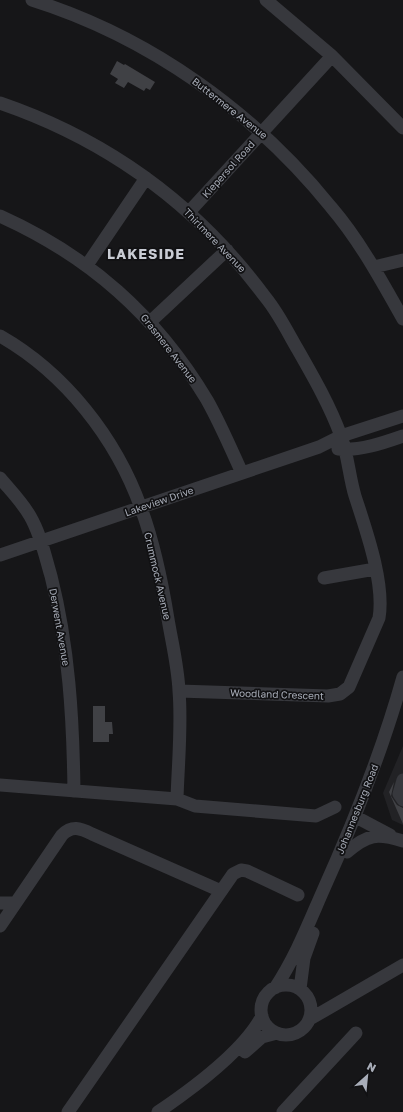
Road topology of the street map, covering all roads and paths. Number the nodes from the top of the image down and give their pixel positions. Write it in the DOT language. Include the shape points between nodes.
graph roads {
  1 [pos="32,0"];
  2 [pos="266,0"];
  3 [pos="332,56"];
  4 [pos="0,103"];
  5 [pos="403,128"];
  6 [pos="262,132"];
  7 [pos="146,178"];
  8 [pos="189,212"];
  9 [pos="0,216"];
  10 [pos="227,250"];
  11 [pos="403,260"];
  12 [pos="87,265"];
  13 [pos="374,267"];
  14 [pos="403,319"];
  15 [pos="150,322"];
  16 [pos="0,336"];
  17 [pos="403,416"];
  18 [pos="341,436"];
  19 [pos="403,436"];
  20 [pos="319,447"];
  21 [pos="346,450"];
  22 [pos="242,473"];
  23 [pos="0,478"];
  24 [pos="141,508"];
  25 [pos="42,541"];
  26 [pos="0,555"];
  27 [pos="375,568"];
  28 [pos="324,578"];
  29 [pos="403,677"];
  30 [pos="179,691"];
  31 [pos="403,696"];
  32 [pos="403,780"];
  33 [pos="0,785"];
  34 [pos="74,791"];
  35 [pos="177,799"];
  36 [pos="403,800"];
  37 [pos="335,807"];
  38 [pos="359,819"];
  39 [pos="403,841"];
  40 [pos="347,852"];
  41 [pos="221,891"];
  42 [pos="298,895"];
  43 [pos="0,902"];
  44 [pos="16,903"];
  45 [pos="0,926"];
  46 [pos="306,938"];
  47 [pos="403,966"];
  48 [pos="275,988"];
  49 [pos="300,989"];
  50 [pos="310,1003"];
  51 [pos="340,1003"];
  52 [pos="262,1016"];
  53 [pos="310,1019"];
  54 [pos="277,1033"];
  55 [pos="356,1033"];
  56 [pos="68,1112"];
  57 [pos="158,1112"];
  58 [pos="169,1112"];
  59 [pos="284,1112"];
  1 -- 6 [label="street, Buttermere Avenue" via="75,14 172,65 211,91"];
  2 -- 3 [label="street"];
  3 -- 5 [label="street"];
  3 -- 6 [label="street, Kiepersol Road"];
  4 -- 7 [label="street, Thirlmere Avenue" via="69,131 110,153"];
  6 -- 8 [label="street, Kiepersol Road"];
  6 -- 13 [label="street, Buttermere Avenue" via="300,170 332,208"];
  7 -- 8 [label="street, Thirlmere Avenue"];
  7 -- 12 [label="street"];
  8 -- 10 [label="street, Thirlmere Avenue"];
  9 -- 12 [label="street, Grasmere Avenue" via="46,238"];
  10 -- 15 [label="street"];
  10 -- 18 [label="street, Thirlmere Avenue" via="275,312 316,381"];
  11 -- 13 [label="street"];
  12 -- 15 [label="street, Grasmere Avenue" via="122,293"];
  13 -- 14 [label="street, Buttermere Avenue"];
  15 -- 22 [label="street, Grasmere Avenue" via="207,400"];
  16 -- 24 [label="street, Crummock Avenue" via="35,360 92,418 114,452"];
  17 -- 18 [label="street, Lakeview Drive"];
  18 -- 20 [label="street, Lakeview Drive"];
  18 -- 21 [label="street, Woodland Crescent"];
  19 -- 21 [label="street, Lakeview Drive"];
  20 -- 21 [label="street, Lakeview Drive"];
  20 -- 22 [label="street, Lakeview Drive"];
  21 -- 27 [label="street, Woodland Crescent" via="350,477"];
  22 -- 24 [label="street, Lakeview Drive"];
  23 -- 25 [label="street, Derwent Avenue" via="30,516"];
  24 -- 25 [label="street, Lakeview Drive"];
  24 -- 30 [label="street, Crummock Avenue" via="156,559"];
  25 -- 26 [label="street, Lakeview Drive"];
  25 -- 34 [label="street, Derwent Avenue" via="67,658"];
  27 -- 28 [label="street"];
  27 -- 30 [label="street, Woodland Crescent" via="381,594 379,618 349,687 340,694 328,696"];
  29 -- 38 [label="street, Johannesburg Road"];
  30 -- 35 [label="street, Crummock Avenue"];
  31 -- 38 [label="street, Johannesburg Road"];
  32 -- 36 [label="street" via="399,794"];
  33 -- 34 [label="street"];
  34 -- 35 [label="street"];
  35 -- 37 [label="street" via="195,806 316,816"];
  38 -- 39 [label="street"];
  38 -- 40 [label="street, Johannesburg Road"];
  38 -- 46 [label="street, Johannesburg Road"];
  39 -- 40 [label="street" via="376,836 367,838"];
  40 -- 46 [label="street, Johannesburg Road"];
  41 -- 42 [label="street" via="233,874 241,870"];
  41 -- 44 [label="street" via="74,828 62,835"];
  41 -- 56 [label="street"];
  43 -- 44 [label="street"];
  44 -- 45 [label="street"];
  46 -- 48 [label="street"];
  46 -- 49 [label="street"];
  47 -- 51 [label="street"];
  48 -- 49 [label="street" via="284,985"];
  48 -- 52 [label="street" via="264,1000"];
  49 -- 50 [label="street"];
  50 -- 51 [label="street"];
  50 -- 53 [label="street"];
  51 -- 53 [label="street"];
  52 -- 54 [label="street" via="265,1024"];
  52 -- 57 [label="street" via="243,1043"];
  53 -- 54 [label="street" via="306,1026 293,1034"];
  54 -- 58 [label="street" via="262,1037 197,1092"];
  55 -- 59 [label="street"];
}
